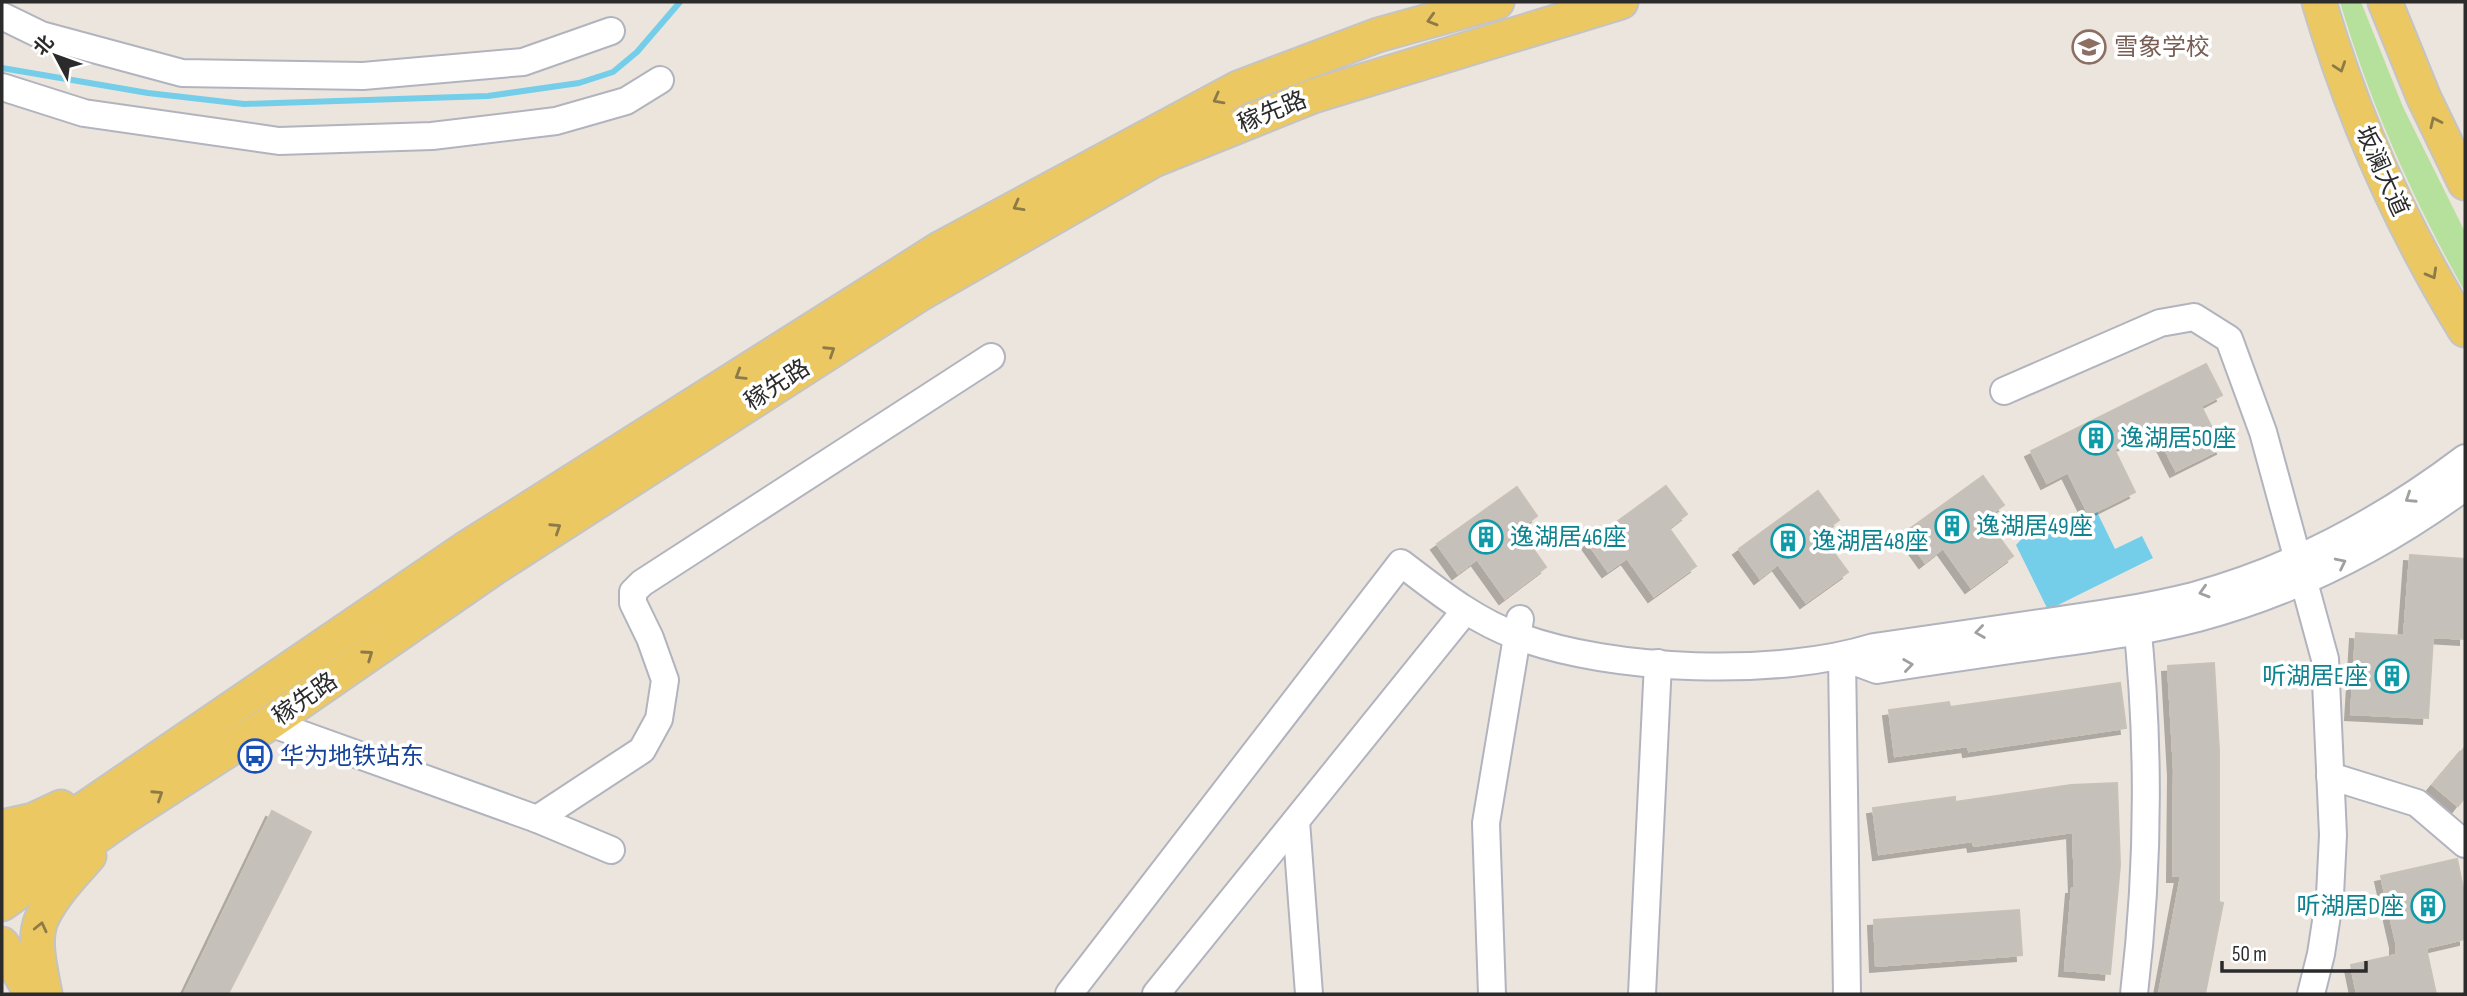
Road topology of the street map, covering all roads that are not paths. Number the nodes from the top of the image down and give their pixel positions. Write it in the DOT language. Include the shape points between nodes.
graph roads {
  1 [pos="1497,2"];
  2 [pos="1621,2"];
  3 [pos="2319,2"];
  4 [pos="2385,2"];
  5 [pos="2,16"];
  6 [pos="611,31"];
  7 [pos="660,80"];
  8 [pos="2,87"];
  9 [pos="2465,183"];
  10 [pos="2465,330"];
  11 [pos="992,357"];
  12 [pos="2004,391"];
  13 [pos="2465,458"];
  14 [pos="2465,487"];
  15 [pos="2301,570"];
  16 [pos="1465,611"];
  17 [pos="2136,620"];
  18 [pos="1519,627"];
  19 [pos="1842,657"];
  20 [pos="1658,663"];
  21 [pos="270,723"];
  22 [pos="2330,776"];
  23 [pos="127,777"];
  24 [pos="123,818"];
  25 [pos="537,820"];
  26 [pos="1296,821"];
  27 [pos="2,827"];
  28 [pos="2465,844"];
  29 [pos="611,850"];
  30 [pos="2,865"];
  31 [pos="2,904"];
  32 [pos="2,944"];
  33 [pos="32,994"];
  34 [pos="46,994"];
  35 [pos="1069,994"];
  36 [pos="1156,994"];
  37 [pos="1309,994"];
  38 [pos="1492,994"];
  39 [pos="1642,994"];
  40 [pos="1847,994"];
  41 [pos="2134,994"];
  42 [pos="2311,994"];
  1 -- 23 [label="main road, 稼先路, one-way" via="1378,35 1238,88 942,248 465,548"];
  21 -- 2 [label="main road, 稼先路, one-way" via="494,568 920,293 1154,159 1313,96"];
  3 -- 10 [label="main road, 坂澜大道, one-way" via="2370,147 2422,256"];
  9 -- 4 [label="main road, one-way"];
  5 -- 6 [label="street" via="41,35 182,73 363,76 523,62"];
  7 -- 8 [label="street" via="626,101 556,121 432,136 279,141 83,113"];
  11 -- 25 [label="street" via="633,592 633,603 665,680 660,719 642,750"];
  12 -- 15 [label="street" via="2160,323 2194,317 2229,339 2263,432"];
  13 -- 15 [label="street, one-way"];
  15 -- 14 [label="street, one-way" via="2360,554"];
  15 -- 17 [label="street" via="2229,585"];
  15 -- 22 [label="street" via="2325,660"];
  16 -- 18 [label="street"];
  16 -- 26 [label="street"];
  16 -- 35 [label="street" via="1401,563"];
  17 -- 19 [label="street" via="1877,670"];
  17 -- 41 [label="street" via="2147,788 2144,892"];
  18 -- 20 [label="street" via="1587,654"];
  18 -- 38 [label="street" via="1486,823"];
  19 -- 20 [label="street" via="1733,666"];
  19 -- 40 [label="street"];
  20 -- 39 [label="street"];
  24 -- 21 [label="main road, 稼先路, one-way"];
  21 -- 25 [label="street"];
  22 -- 28 [label="street" via="2417,803"];
  22 -- 42 [label="street" via="2330,895"];
  23 -- 27 [label="main road" via="33,820"];
  23 -- 30 [label="main road, 稼先路"];
  24 -- 31 [label="main road, 稼先路"];
  34 -- 24 [label="main road, one-way" via="39,962 41,919 65,883"];
  25 -- 29 [label="street"];
  26 -- 36 [label="street"];
  26 -- 37 [label="street"];
  32 -- 33 [label="main road"];
}
